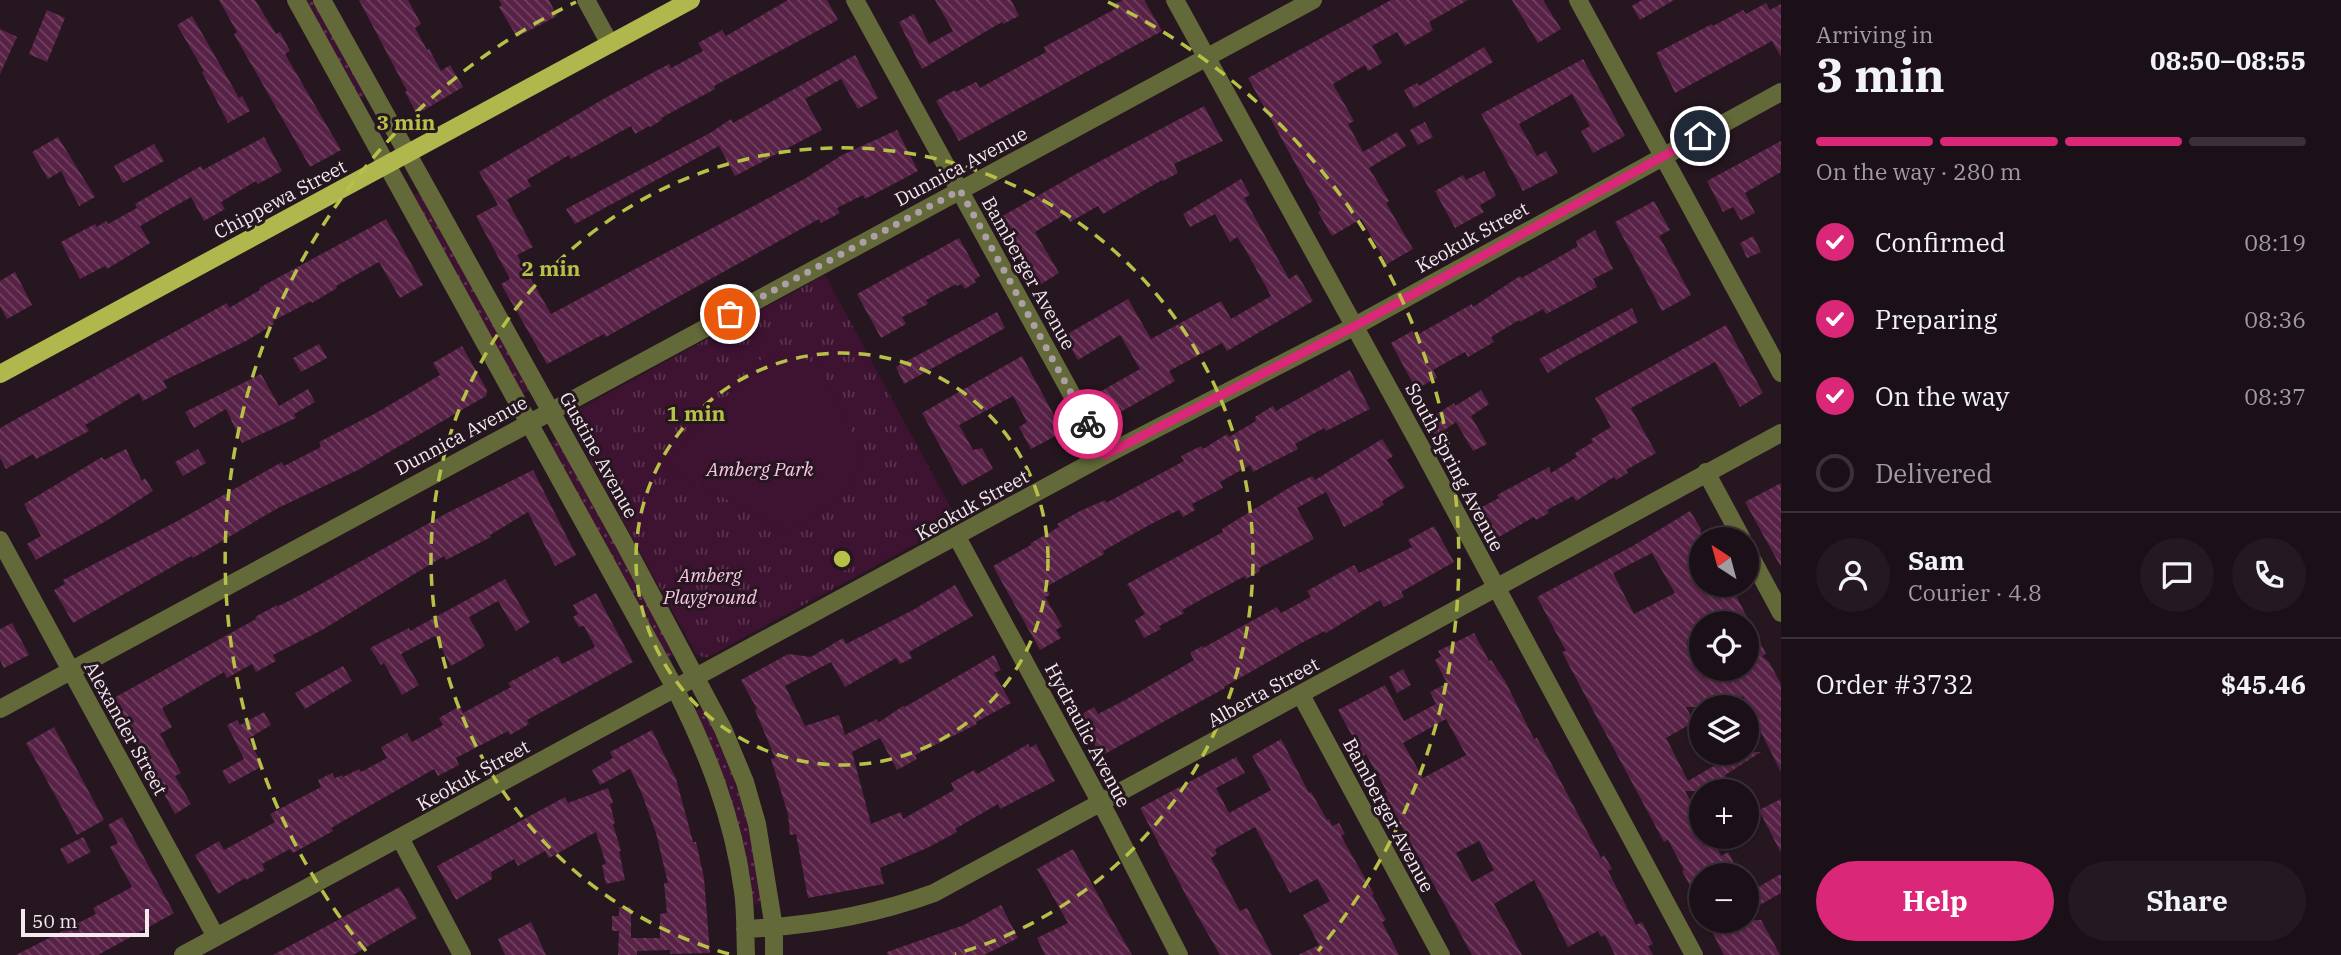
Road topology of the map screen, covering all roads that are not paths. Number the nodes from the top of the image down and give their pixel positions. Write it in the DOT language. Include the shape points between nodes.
graph roads {
  1 [pos="296,0"];
  2 [pos="322,0"];
  3 [pos="586,0"];
  4 [pos="691,0"];
  5 [pos="855,0"];
  6 [pos="1175,0"];
  7 [pos="1313,0"];
  8 [pos="1578,0"];
  9 [pos="610,44"];
  10 [pos="1208,57"];
  11 [pos="1781,92"];
  12 [pos="407,155"];
  13 [pos="1664,156"];
  14 [pos="387,166"];
  15 [pos="960,190"];
  16 [pos="1355,326"];
  17 [pos="1781,373"];
  18 [pos="0,374"];
  19 [pos="551,410"];
  20 [pos="528,423"];
  21 [pos="1781,433"];
  22 [pos="1105,455"];
  23 [pos="1706,472"];
  24 [pos="1736,527"];
  25 [pos="957,537"];
  26 [pos="0,540"];
  27 [pos="1759,572"];
  28 [pos="1496,589"];
  29 [pos="1781,613"];
  30 [pos="70,671"];
  31 [pos="696,676"];
  32 [pos="675,688"];
  33 [pos="1301,695"];
  34 [pos="0,709"];
  35 [pos="1101,803"];
  36 [pos="400,838"];
  37 [pos="774,928"];
  38 [pos="745,929"];
  39 [pos="216,937"];
  40 [pos="183,955"];
  41 [pos="462,955"];
  42 [pos="746,955"];
  43 [pos="775,955"];
  44 [pos="1179,955"];
  45 [pos="1441,955"];
  46 [pos="1694,955"];
  1 -- 14 [label="street"];
  2 -- 12 [label="street, Gustine Avenue"];
  3 -- 9 [label="street"];
  4 -- 9 [label="main road, Chippewa Street"];
  5 -- 15 [label="street, Bamberger Avenue"];
  6 -- 10 [label="street, South Spring Avenue"];
  7 -- 10 [label="street, Dunnica Avenue"];
  8 -- 13 [label="street"];
  9 -- 12 [label="main road, Chippewa Street"];
  10 -- 15 [label="street, Dunnica Avenue"];
  10 -- 16 [label="street, South Spring Avenue"];
  11 -- 13 [label="street, Keokuk Street"];
  12 -- 14 [label="main road, Chippewa Street"];
  12 -- 19 [label="street, Gustine Avenue"];
  13 -- 16 [label="street, Keokuk Street"];
  13 -- 17 [label="street"];
  14 -- 18 [label="main road, Chippewa Street"];
  14 -- 20 [label="street"];
  15 -- 19 [label="street, Dunnica Avenue"];
  15 -- 22 [label="street, Bamberger Avenue"];
  16 -- 22 [label="street, Keokuk Street"];
  16 -- 28 [label="street, South Spring Avenue"];
  19 -- 20 [label="street, Dunnica Avenue"];
  19 -- 31 [label="street, Gustine Avenue"];
  20 -- 30 [label="street, Dunnica Avenue"];
  20 -- 32 [label="street"];
  21 -- 23 [label="street, Alberta Street"];
  22 -- 25 [label="street, Keokuk Street"];
  23 -- 24 [label="street"];
  23 -- 28 [label="street, Alberta Street"];
  25 -- 31 [label="street, Keokuk Street"];
  25 -- 35 [label="street, Hydraulic Avenue"];
  26 -- 30 [label="street, Alexander Street"];
  27 -- 29 [label="street"];
  28 -- 33 [label="street, Alberta Street"];
  28 -- 46 [label="street, South Spring Avenue"];
  30 -- 34 [label="street, Dunnica Avenue"];
  30 -- 39 [label="street, Alexander Street"];
  31 -- 32 [label="street, Keokuk Street"];
  31 -- 37 [label="street, Gustine Avenue" via="745,782 757,824"];
  32 -- 36 [label="street, Keokuk Street"];
  32 -- 38 [label="street" via="723,799 736,847"];
  33 -- 35 [label="street, Alberta Street"];
  33 -- 45 [label="street, Bamberger Avenue"];
  35 -- 37 [label="street, Alberta Street" via="934,893 871,912"];
  35 -- 44 [label="street, Hydraulic Avenue"];
  36 -- 39 [label="street, Keokuk Street"];
  36 -- 41 [label="street"];
  37 -- 38 [label="street, Alberta Street"];
  37 -- 43 [label="street, Gustine Avenue"];
  38 -- 42 [label="street"];
  39 -- 40 [label="street, Keokuk Street"];
}
